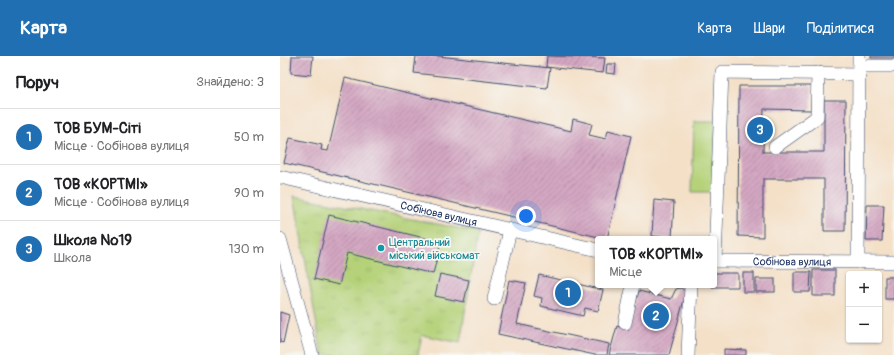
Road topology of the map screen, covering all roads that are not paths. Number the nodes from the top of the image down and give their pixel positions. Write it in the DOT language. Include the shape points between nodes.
graph roads {
  1 [pos="859,65"];
  2 [pos="894,66"];
  3 [pos="818,73"];
  4 [pos="775,147"];
  5 [pos="280,177"];
  6 [pos="510,230"];
  7 [pos="716,236"];
  8 [pos="280,239"];
  9 [pos="595,249"];
  10 [pos="717,261"];
  11 [pos="858,262"];
  12 [pos="894,262"];
  13 [pos="632,288"];
  14 [pos="690,288"];
  15 [pos="494,299"];
  16 [pos="625,323"];
  17 [pos="312,355"];
  18 [pos="688,355"];
  1 -- 2 [label="street"];
  1 -- 3 [label="street"];
  1 -- 11 [label="street"];
  3 -- 4 [label="street" via="817,117"];
  3 -- 7 [label="street" via="722,72"];
  5 -- 6 [label="street, Собінова вулиця"];
  6 -- 9 [label="street, Собінова вулиця"];
  6 -- 15 [label="street"];
  8 -- 17 [label="street"];
  10 -- 11 [label="street, Собінова вулиця"];
  11 -- 12 [label="street, Собінова вулиця"];
  13 -- 16 [label="street"];
  14 -- 18 [label="street"];
}
